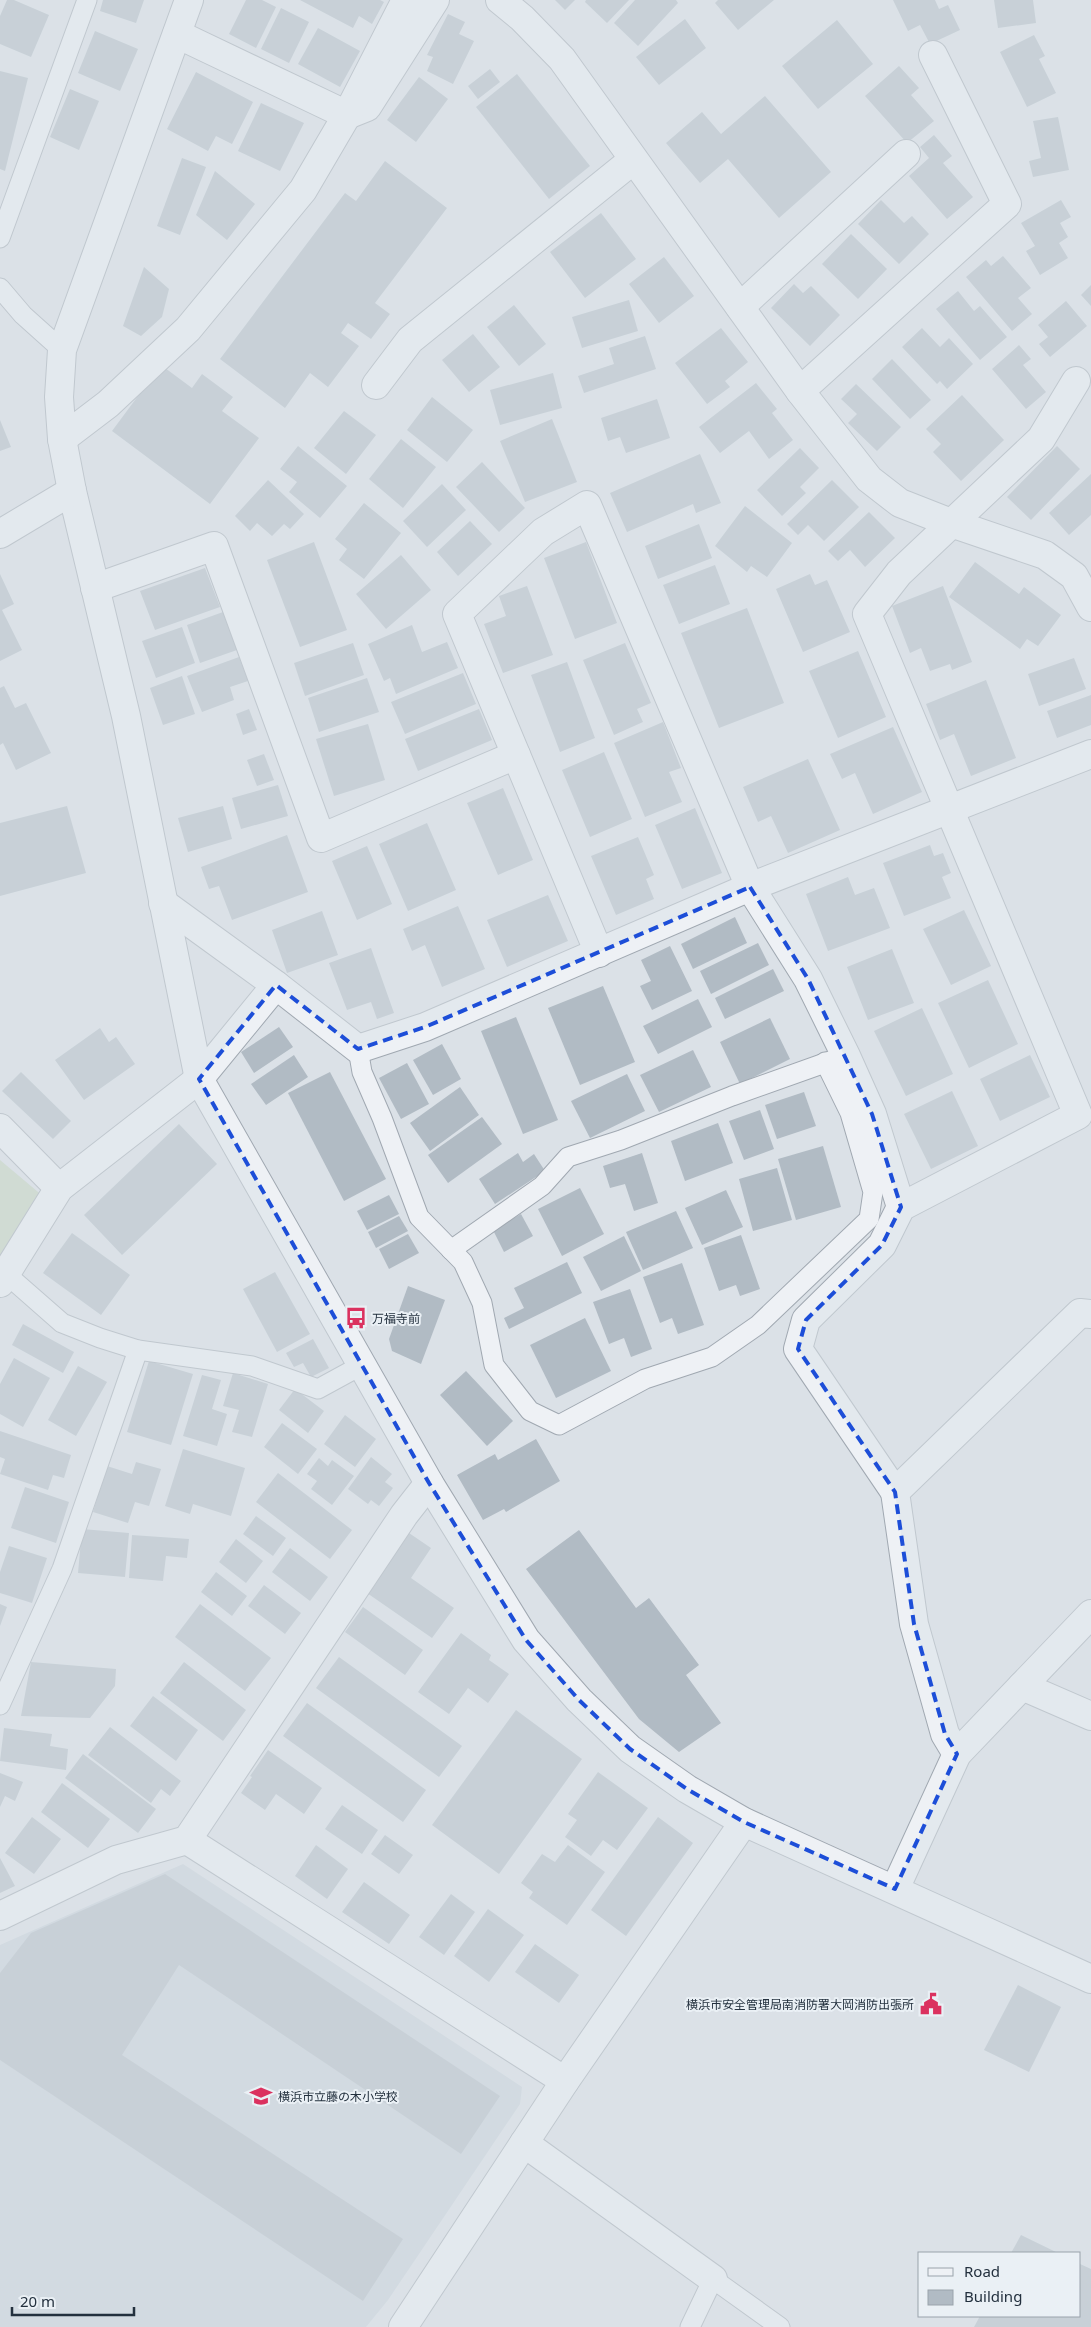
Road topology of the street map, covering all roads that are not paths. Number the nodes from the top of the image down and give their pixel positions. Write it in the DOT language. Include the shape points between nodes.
graph roads {
  1 [pos="87,0"];
  2 [pos="189,0"];
  3 [pos="406,0"];
  4 [pos="435,0"];
  5 [pos="500,0"];
  6 [pos="177,34"];
  7 [pos="934,56"];
  8 [pos="347,115"];
  9 [pos="906,154"];
  10 [pos="633,160"];
  11 [pos="0,238"];
  12 [pos="0,288"];
  13 [pos="740,307"];
  14 [pos="62,350"];
  15 [pos="1076,381"];
  16 [pos="376,386"];
  17 [pos="800,391"];
  18 [pos="62,439"];
  19 [pos="72,491"];
  20 [pos="950,523"];
  21 [pos="0,534"];
  22 [pos="95,588"];
  23 [pos="1091,607"];
  24 [pos="1091,754"];
  25 [pos="516,755"];
  26 [pos="950,810"];
  27 [pos="750,887"];
  28 [pos="162,903"];
  29 [pos="599,952"];
  30 [pos="276,985"];
  31 [pos="358,1049"];
  32 [pos="836,1059"];
  33 [pos="199,1079"];
  34 [pos="0,1128"];
  35 [pos="59,1188"];
  36 [pos="901,1207"];
  37 [pos="451,1250"];
  38 [pos="2,1278"];
  39 [pos="1091,1314"];
  40 [pos="138,1350"];
  41 [pos="362,1365"];
  42 [pos="429,1483"];
  43 [pos="894,1492"];
  44 [pos="1091,1614"];
  45 [pos="1022,1686"];
  46 [pos="0,1705"];
  47 [pos="1091,1716"];
  48 [pos="957,1754"];
  49 [pos="744,1822"];
  50 [pos="187,1840"];
  51 [pos="895,1889"];
  52 [pos="0,1916"];
  53 [pos="1091,1979"];
  54 [pos="565,2081"];
  55 [pos="524,2143"];
  56 [pos="713,2279"];
  57 [pos="404,2327"];
  58 [pos="690,2327"];
  59 [pos="780,2327"];
  1 -- 11 [label="lane"];
  2 -- 6 [label="street"];
  3 -- 8 [label="street"];
  4 -- 8 [label="street" via="367,107"];
  5 -- 10 [label="street" via="562,59"];
  6 -- 8 [label="street"];
  6 -- 14 [label="street"];
  7 -- 17 [label="street" via="1007,204"];
  8 -- 18 [label="street" via="303,190 188,329 108,404"];
  9 -- 13 [label="street"];
  10 -- 13 [label="street"];
  10 -- 16 [label="street" via="410,340"];
  12 -- 14 [label="lane" via="23,315"];
  13 -- 17 [label="street"];
  14 -- 18 [label="street" via="59,397"];
  15 -- 20 [label="street" via="1041,439"];
  17 -- 20 [label="street" via="869,479 900,503"];
  18 -- 19 [label="street"];
  19 -- 21 [label="street"];
  19 -- 22 [label="street"];
  20 -- 23 [label="street" via="1045,555 1074,576"];
  20 -- 26 [label="street" via="899,573 867,614"];
  22 -- 25 [label="street" via="214,546 321,838"];
  22 -- 28 [label="street" via="126,716"];
  24 -- 26 [label="street"];
  25 -- 27 [label="street" via="457,614 543,532 587,505"];
  25 -- 29 [label="street"];
  26 -- 27 [label="street"];
  26 -- 36 [label="street" via="1078,1115"];
  27 -- 29 [label="street"];
  27 -- 32 [label="street" via="808,978"];
  28 -- 30 [label="street"];
  28 -- 33 [label="street"];
  29 -- 31 [label="street" via="425,1027"];
  30 -- 31 [label="street"];
  30 -- 33 [label="street"];
  31 -- 37 [label="lane" via="362,1072 419,1217"];
  32 -- 36 [label="street" via="872,1114"];
  32 -- 37 [label="lane" via="568,1158 542,1186"];
  32 -- 37 [label="lane" via="873,1192 869,1219 758,1325 712,1357 645,1379 558,1425 530,1412 494,1365 482,1303 463,1262"];
  33 -- 35 [label="street"];
  33 -- 41 [label="street"];
  34 -- 35 [label="street"];
  35 -- 38 [label="street"];
  36 -- 43 [label="street" via="882,1245 806,1320 798,1349"];
  38 -- 40 [label="lane" via="62,1323"];
  39 -- 43 [label="street" via="1080,1313"];
  40 -- 41 [label="lane" via="252,1366 318,1389"];
  40 -- 46 [label="lane" via="62,1569"];
  41 -- 42 [label="street"];
  42 -- 49 [label="street" via="526,1640 579,1700 630,1749 687,1790"];
  42 -- 50 [label="street" via="404,1515"];
  43 -- 48 [label="street" via="914,1624 945,1734"];
  44 -- 45 [label="street"];
  45 -- 47 [label="street"];
  45 -- 48 [label="street"];
  48 -- 51 [label="street"];
  49 -- 51 [label="street"];
  49 -- 54 [label="street"];
  50 -- 52 [label="street" via="116,1860"];
  50 -- 54 [label="street"];
  51 -- 53 [label="street"];
  54 -- 55 [label="street"];
  55 -- 56 [label="street"];
  55 -- 57 [label="street"];
  56 -- 58 [label="lane"];
  56 -- 59 [label="lane"];
}
